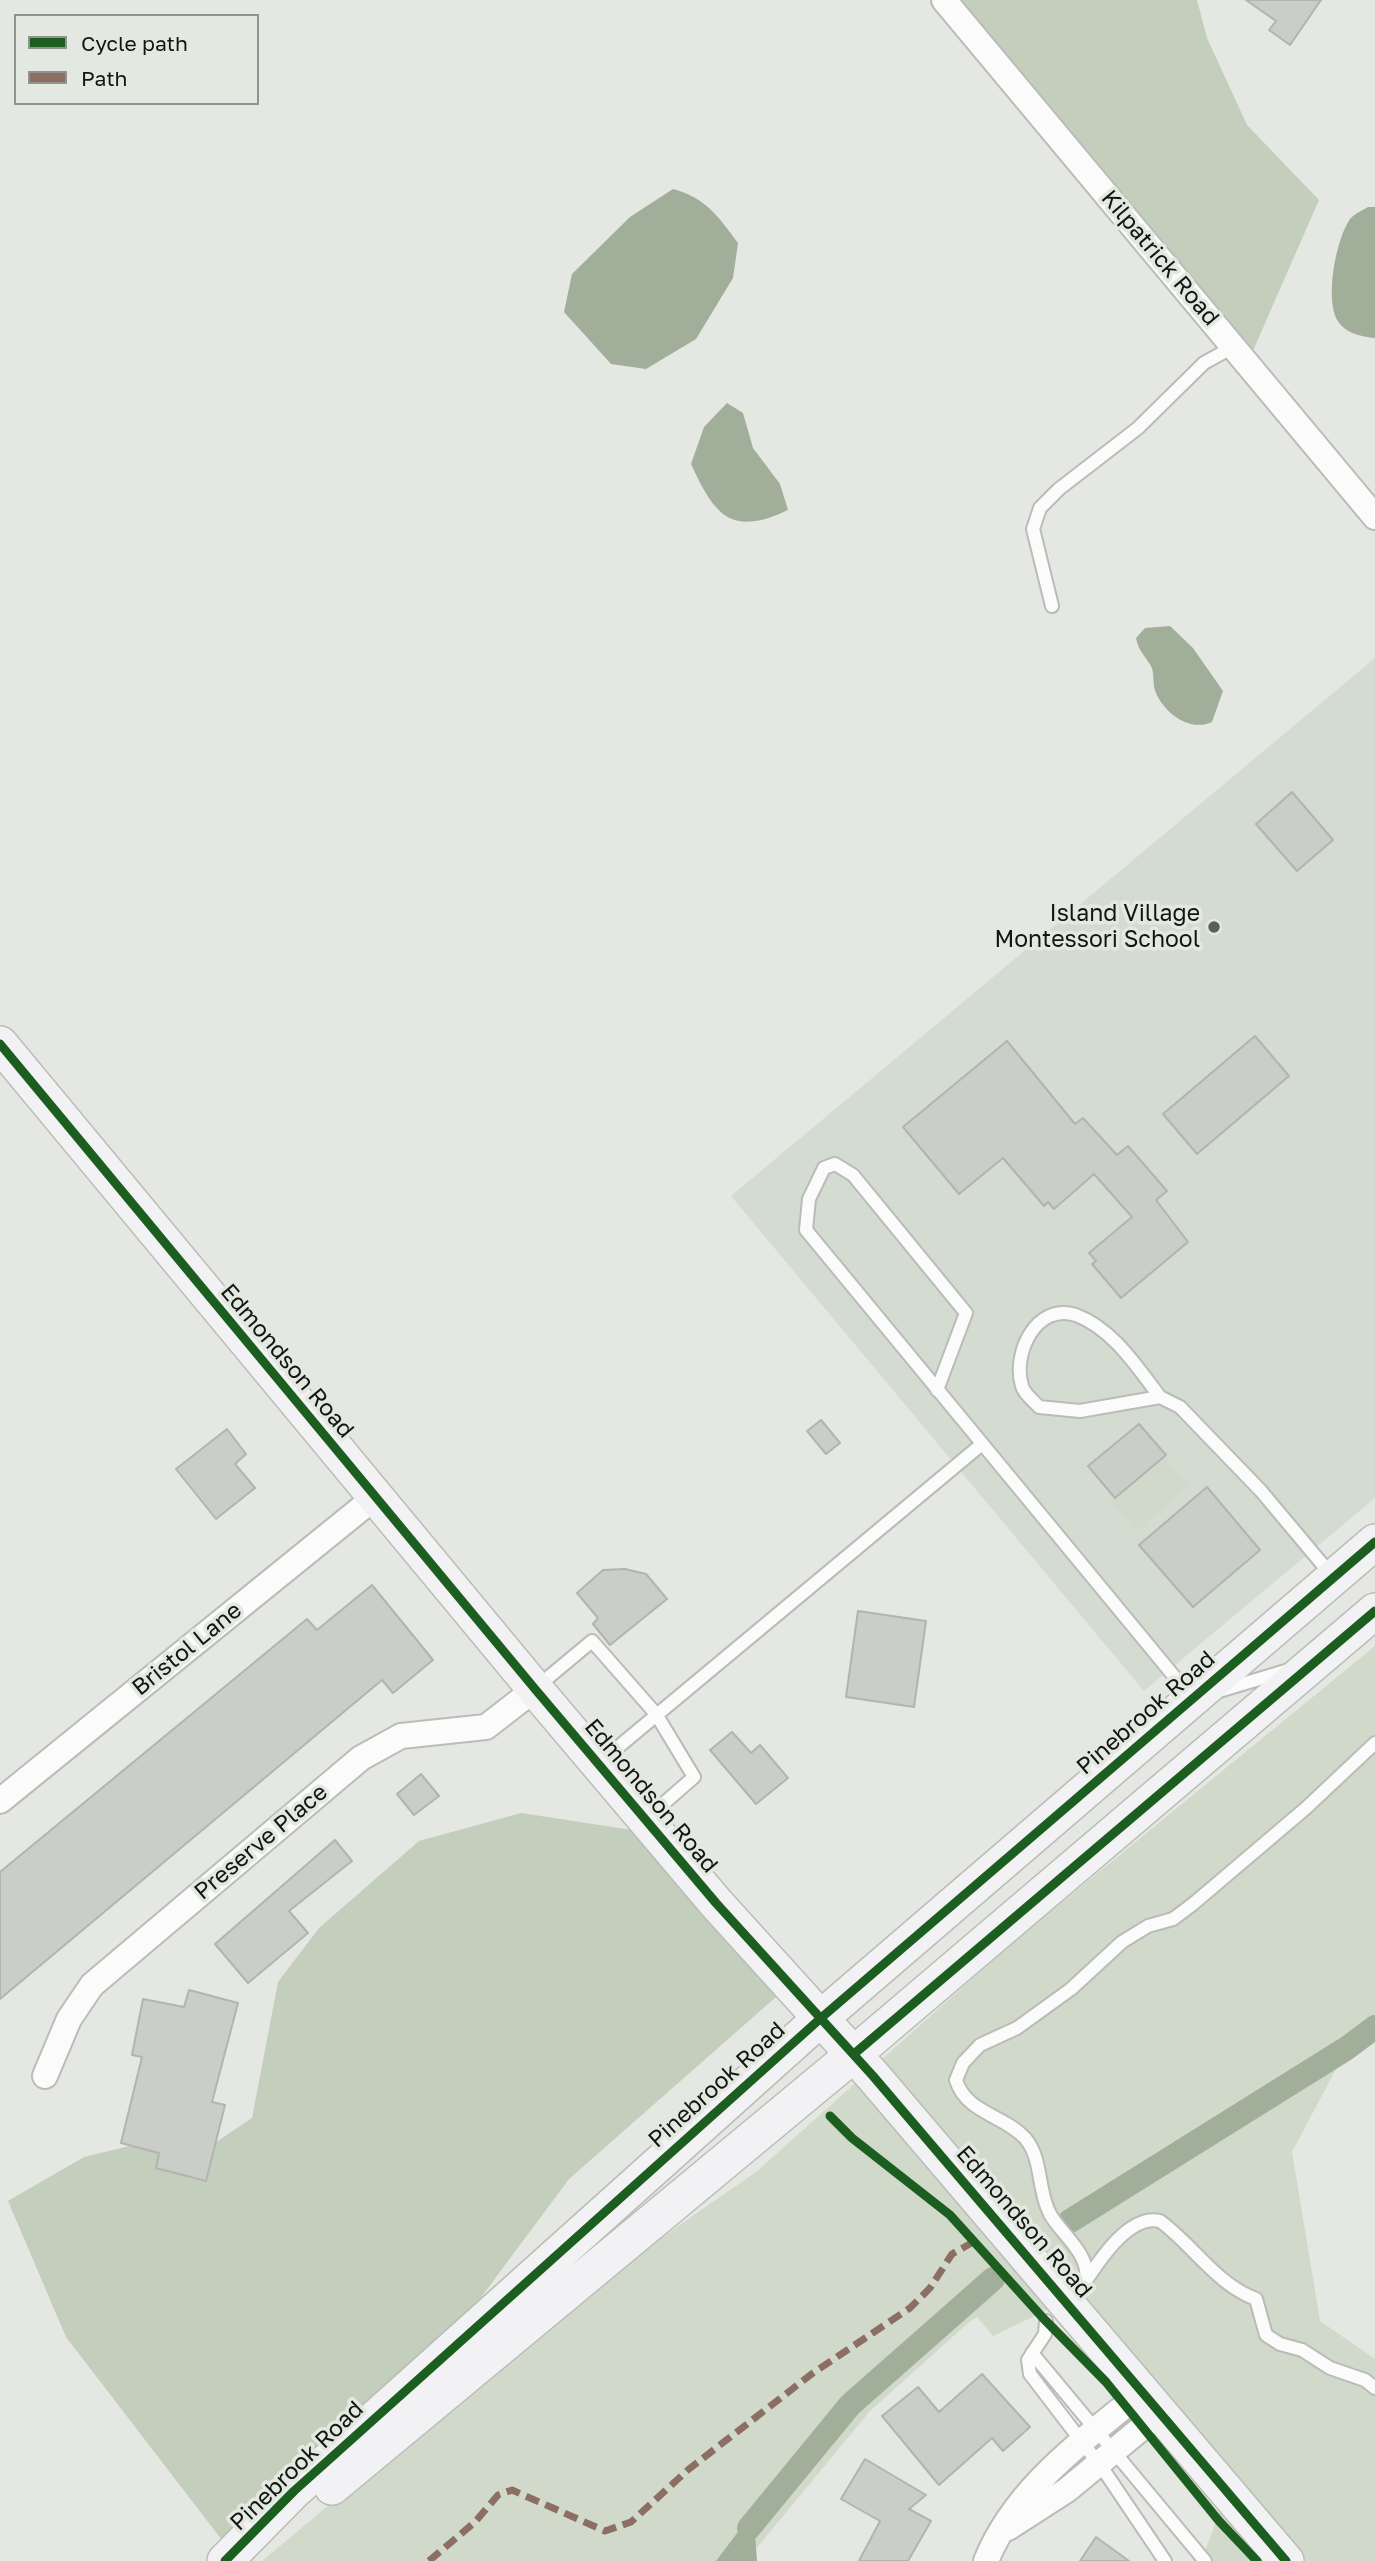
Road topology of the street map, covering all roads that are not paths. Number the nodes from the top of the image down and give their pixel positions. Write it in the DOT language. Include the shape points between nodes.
graph roads {
  1 [pos="944,0"];
  2 [pos="1234,347"];
  3 [pos="1375,517"];
  4 [pos="1052,606"];
  5 [pos="0,1044"];
  6 [pos="937,1390"];
  7 [pos="1160,1398"];
  8 [pos="982,1444"];
  9 [pos="374,1497"];
  10 [pos="1375,1542"];
  11 [pos="1333,1577"];
  12 [pos="1375,1611"];
  13 [pos="1314,1663"];
  14 [pos="535,1689"];
  15 [pos="1192,1699"];
  16 [pos="656,1714"];
  17 [pos="1375,1743"];
  18 [pos="598,1764"];
  19 [pos="0,1801"];
  20 [pos="646,1820"];
  21 [pos="821,2018"];
  22 [pos="854,2054"];
  23 [pos="45,2076"];
  24 [pos="1046,2321"];
  25 [pos="1032,2353"];
  26 [pos="1375,2388"];
  27 [pos="1152,2401"];
  28 [pos="1089,2436"];
  29 [pos="1106,2458"];
  30 [pos="1002,2532"];
  31 [pos="225,2561"];
  32 [pos="244,2561"];
  33 [pos="986,2561"];
  34 [pos="1165,2561"];
  35 [pos="1205,2561"];
  36 [pos="1286,2561"];
  1 -- 2 [label="street, Kilpatrick Road"];
  2 -- 3 [label="street, Kilpatrick Road"];
  2 -- 4 [label="lane" via="1204,363 1138,428 1040,508 1032,529"];
  5 -- 9 [label="street, Edmondson Road"];
  6 -- 6 [label="lane" via="806,1230 809,1199 824,1168 835,1164 853,1175 966,1312"];
  6 -- 8 [label="lane"];
  7 -- 7 [label="lane" via="1080,1411 1039,1407 1022,1388 1020,1359 1029,1334 1048,1316 1073,1314 1094,1324 1123,1349"];
  7 -- 11 [label="lane" via="1180,1407 1261,1491"];
  8 -- 15 [label="lane"];
  8 -- 16 [label="lane"];
  9 -- 14 [label="street, Edmondson Road"];
  9 -- 19 [label="street, Bristol Lane"];
  10 -- 11 [label="street, Pinebrook Road"];
  11 -- 15 [label="street, Pinebrook Road"];
  12 -- 13 [label="street, Pinebrook Road"];
  13 -- 15 [label="lane"];
  13 -- 22 [label="street, Pinebrook Road"];
  14 -- 16 [label="lane" via="592,1641"];
  14 -- 18 [label="street, Edmondson Road"];
  14 -- 23 [label="street, Preserve Place" via="486,1727 401,1736 361,1758 92,1985 69,2019"];
  15 -- 21 [label="street, Pinebrook Road"];
  16 -- 18 [label="lane"];
  16 -- 20 [label="lane" via="694,1777"];
  17 -- 26 [label="lane" via="1306,1808 1173,1919 1148,1926 1122,1942 1071,1989 1017,2028 972,2051 956,2080 971,2104 1028,2143 1046,2204 1079,2253 1086,2279 1132,2228 1152,2219 1160,2221 1229,2283 1256,2300 1266,2335"];
  18 -- 20 [label="street, Edmondson Road"];
  20 -- 21 [label="street, Edmondson Road"];
  21 -- 22 [label="street, Edmondson Road"];
  21 -- 31 [label="street, Pinebrook Road" via="304,2482"];
  22 -- 27 [label="street, Edmondson Road"];
  22 -- 32 [label="street, Pinebrook Road"];
  24 -- 25 [label="lane" via="1045,2334"];
  25 -- 28 [label="lane"];
  25 -- 28 [label="lane" via="1030,2374"];
  27 -- 28 [label="street"];
  27 -- 29 [label="street"];
  27 -- 36 [label="street, Edmondson Road"];
  28 -- 29 [label="lane"];
  28 -- 29 [label="lane"];
  28 -- 30 [label="street" via="1040,2478"];
  29 -- 30 [label="street"];
  29 -- 34 [label="lane"];
  29 -- 35 [label="lane"];
  30 -- 33 [label="street"];
}
